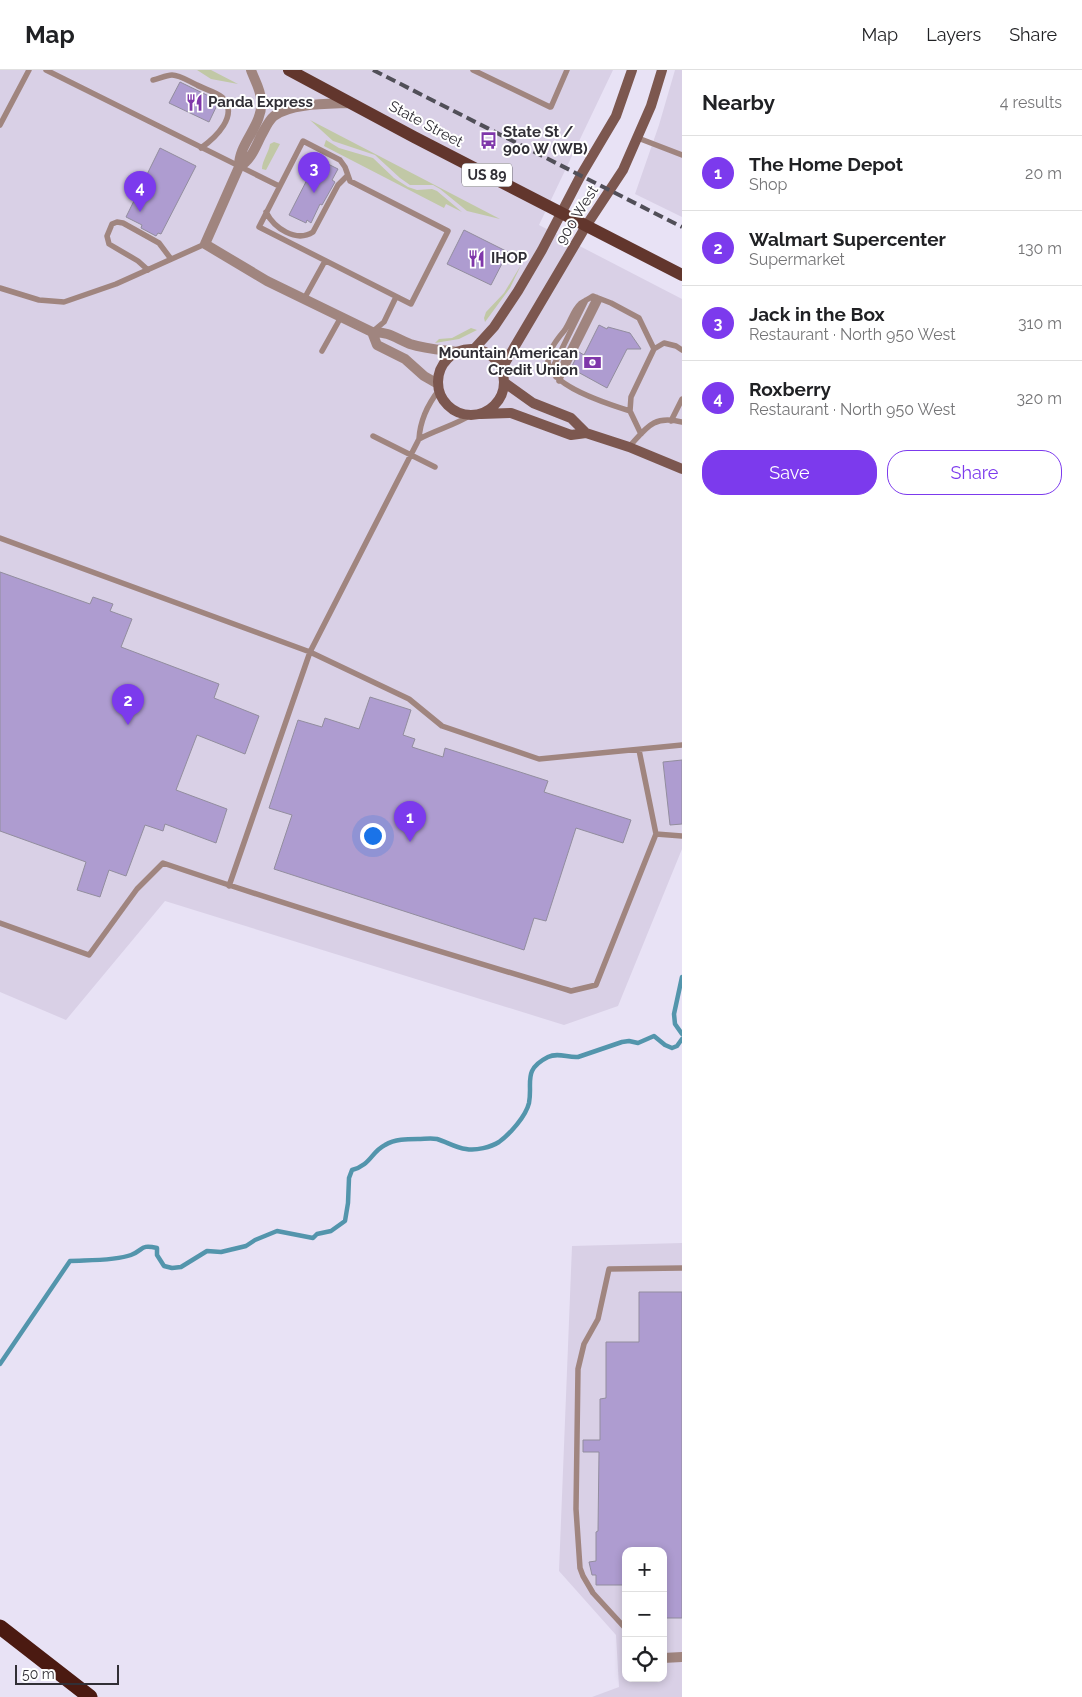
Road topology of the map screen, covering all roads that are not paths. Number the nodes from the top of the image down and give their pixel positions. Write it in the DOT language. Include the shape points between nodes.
graph roads {
  1 [pos="29,70"];
  2 [pos="46,70"];
  3 [pos="251,70"];
  4 [pos="289,70"];
  5 [pos="473,70"];
  6 [pos="567,70"];
  7 [pos="632,70"];
  8 [pos="662,70"];
  9 [pos="153,80"];
  10 [pos="351,102"];
  11 [pos="0,125"];
  12 [pos="638,138"];
  13 [pos="200,148"];
  14 [pos="682,155"];
  15 [pos="239,167"];
  16 [pos="347,176"];
  17 [pos="280,186"];
  18 [pos="266,212"];
  19 [pos="561,213"];
  20 [pos="586,226"];
  21 [pos="205,244"];
  22 [pos="171,259"];
  23 [pos="325,260"];
  24 [pos="148,270"];
  25 [pos="682,275"];
  26 [pos="0,288"];
  27 [pos="396,297"];
  28 [pos="598,298"];
  29 [pos="304,299"];
  30 [pos="341,317"];
  31 [pos="372,332"];
  32 [pos="474,349"];
  33 [pos="654,349"];
  34 [pos="682,350"];
  35 [pos="322,351"];
  36 [pos="458,352"];
  37 [pos="502,368"];
  38 [pos="557,379"];
  39 [pos="505,383"];
  40 [pos="439,387"];
  41 [pos="682,398"];
  42 [pos="630,411"];
  43 [pos="476,415"];
  44 [pos="671,421"];
  45 [pos="682,422"];
  46 [pos="586,433"];
  47 [pos="641,434"];
  48 [pos="373,436"];
  49 [pos="419,439"];
  50 [pos="629,447"];
  51 [pos="410,455"];
  52 [pos="435,467"];
  53 [pos="682,469"];
  54 [pos="0,538"];
  55 [pos="310,652"];
  56 [pos="682,746"];
  57 [pos="639,750"];
  58 [pos="656,834"];
  59 [pos="682,836"];
  60 [pos="229,886"];
  61 [pos="0,923"];
  62 [pos="682,1268"];
  63 [pos="622,1625"];
  64 [pos="0,1627"];
  65 [pos="682,1657"];
  66 [pos="667,1658"];
  67 [pos="90,1697"];
  1 -- 11 [label="lane"];
  2 -- 13 [label="lane"];
  3 -- 15 [label="street" via="262,104 239,157"];
  4 -- 10 [label="main road, State Street / US 89"];
  5 -- 6 [label="lane" via="550,107"];
  7 -- 19 [label="street, 900 West" via="616,116"];
  8 -- 12 [label="street, 900 West"];
  9 -- 13 [label="lane" via="179,76 222,97 228,112 225,123"];
  10 -- 15 [label="street" via="290,108 278,113 272,117 247,162"];
  10 -- 19 [label="main road, State Street / US 89"];
  12 -- 14 [label="lane"];
  12 -- 20 [label="street, 900 West" via="623,170"];
  13 -- 15 [label="lane"];
  15 -- 17 [label="lane"];
  15 -- 21 [label="street"];
  16 -- 17 [label="lane" via="340,160 303,141"];
  16 -- 18 [label="lane" via="338,185 314,232 308,236 284,231 271,221"];
  16 -- 27 [label="lane" via="350,181 448,231 410,304"];
  17 -- 18 [label="lane"];
  18 -- 23 [label="lane" via="259,227"];
  19 -- 20 [label="main road, State Street / US 89"];
  19 -- 32 [label="street, 900 West" via="518,291 494,327"];
  20 -- 25 [label="main road, State Street / US 89"];
  20 -- 37 [label="street, 900 West"];
  21 -- 22 [label="lane"];
  21 -- 29 [label="street"];
  22 -- 24 [label="lane"];
  22 -- 24 [label="lane" via="160,243 123,224 112,224 107,236 109,244"];
  23 -- 27 [label="lane"];
  23 -- 29 [label="lane"];
  24 -- 26 [label="lane" via="64,302 39,300"];
  27 -- 31 [label="lane" via="384,322"];
  28 -- 33 [label="lane" via="639,318"];
  28 -- 38 [label="lane"];
  28 -- 38 [label="lane" via="593,296 579,304 553,348 548,359 549,368"];
  29 -- 30 [label="street"];
  30 -- 31 [label="street"];
  30 -- 35 [label="lane"];
  31 -- 36 [label="street" via="386,332 422,347"];
  31 -- 40 [label="street" via="377,345 405,359"];
  32 -- 36 [label="street"];
  32 -- 37 [label="street" via="491,355"];
  33 -- 34 [label="lane" via="664,343"];
  33 -- 42 [label="lane" via="631,397"];
  36 -- 40 [label="street" via="443,365"];
  37 -- 39 [label="street"];
  38 -- 42 [label="lane" via="604,403"];
  39 -- 43 [label="street" via="498,402"];
  39 -- 46 [label="street" via="533,403 571,418"];
  40 -- 43 [label="street" via="443,400 451,408"];
  40 -- 49 [label="lane" via="419,428"];
  41 -- 44 [label="lane"];
  42 -- 47 [label="lane"];
  43 -- 46 [label="street" via="511,413 571,435"];
  43 -- 49 [label="lane"];
  44 -- 45 [label="lane"];
  44 -- 47 [label="lane" via="649,424"];
  46 -- 50 [label="street"];
  47 -- 50 [label="lane"];
  48 -- 51 [label="lane"];
  49 -- 51 [label="lane"];
  50 -- 53 [label="street"];
  51 -- 52 [label="lane"];
  51 -- 55 [label="lane"];
  54 -- 55 [label="lane"];
  55 -- 57 [label="lane" via="409,699 442,726 539,759"];
  55 -- 60 [label="lane"];
  56 -- 57 [label="lane"];
  57 -- 58 [label="lane"];
  58 -- 59 [label="lane"];
  58 -- 60 [label="lane" via="596,985 571,990"];
  60 -- 61 [label="lane" via="163,863 137,889 89,955"];
  62 -- 63 [label="lane" via="609,1269 598,1319 584,1344 578,1369 576,1509 580,1568 593,1593"];
  64 -- 67 [label="highway"];
  65 -- 66 [label="street"];
}
